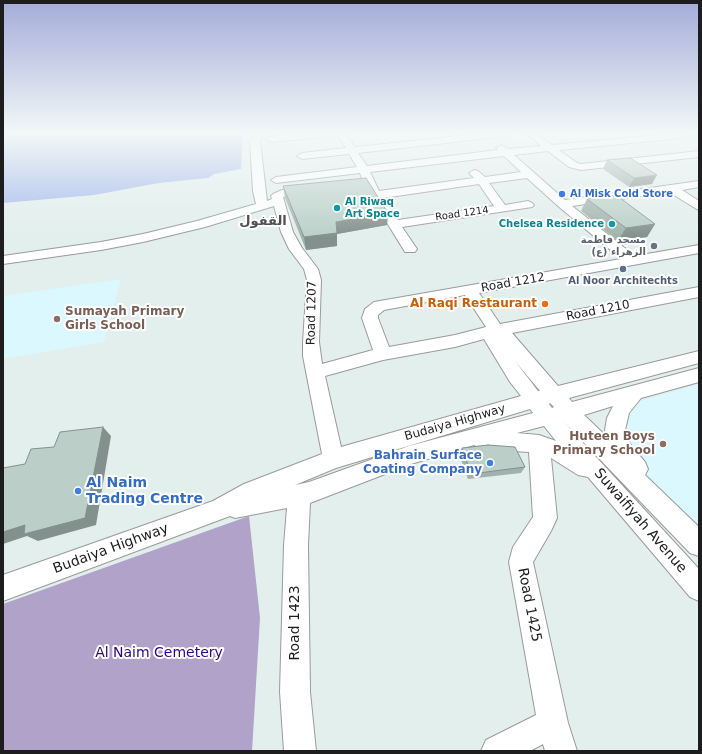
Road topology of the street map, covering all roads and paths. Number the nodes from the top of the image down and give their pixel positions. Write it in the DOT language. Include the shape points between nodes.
graph roads {
  1 [pos="257,168"];
  2 [pos="308,168"];
  3 [pos="379,168"];
  4 [pos="418,168"];
  5 [pos="470,168"];
  6 [pos="523,168"];
  7 [pos="364,170"];
  8 [pos="530,174"];
  9 [pos="276,180"];
  10 [pos="482,180"];
  11 [pos="699,184"];
  12 [pos="316,185"];
  13 [pos="354,186"];
  14 [pos="433,188"];
  15 [pos="671,188"];
  16 [pos="374,190"];
  17 [pos="278,201"];
  18 [pos="562,204"];
  19 [pos="262,205"];
  20 [pos="528,205"];
  21 [pos="699,206"];
  22 [pos="502,209"];
  23 [pos="452,216"];
  24 [pos="395,224"];
  25 [pos="410,249"];
  26 [pos="699,249"];
  27 [pos="3,260"];
  28 [pos="632,261"];
  29 [pos="469,290"];
  30 [pos="699,292"];
  31 [pos="496,330"];
  32 [pos="383,354"];
  33 [pos="699,357"];
  34 [pos="316,372"];
  35 [pos="699,375"];
  36 [pos="635,392"];
  37 [pos="544,397"];
  38 [pos="558,415"];
  39 [pos="463,439"];
  40 [pos="539,444"];
  41 [pos="333,459"];
  42 [pos="599,476"];
  43 [pos="299,495"];
  44 [pos="218,510"];
  45 [pos="670,513"];
  46 [pos="699,544"];
  47 [pos="3,588"];
  48 [pos="699,588"];
  49 [pos="296,716"];
  50 [pos="557,737"];
  51 [pos="286,751"];
  52 [pos="300,751"];
  53 [pos="497,751"];
  1 -- 19 [label="street"];
  2 -- 12 [label="street"];
  3 -- 7 [label="street"];
  4 -- 14 [label="street"];
  5 -- 10 [label="street"];
  6 -- 8 [label="street"];
  7 -- 12 [label="street"];
  7 -- 16 [label="street"];
  8 -- 10 [label="street"];
  8 -- 18 [label="street"];
  9 -- 12 [label="street"];
  10 -- 14 [label="street"];
  10 -- 22 [label="street"];
  11 -- 15 [label="street"];
  12 -- 17 [label="street" via="280,193 277,195"];
  13 -- 16 [label="street"];
  14 -- 16 [label="street"];
  14 -- 23 [label="street"];
  15 -- 18 [label="street"];
  15 -- 21 [label="street"];
  16 -- 24 [label="street"];
  17 -- 19 [label="street"];
  17 -- 34 [label="street, Road 1207" via="291,241 311,269 314,280 311,342"];
  18 -- 28 [label="street"];
  19 -- 27 [label="street" via="150,237"];
  20 -- 22 [label="street, Road 1214"];
  22 -- 23 [label="street, Road 1214"];
  23 -- 24 [label="street, Road 1214"];
  24 -- 25 [label="street"];
  26 -- 28 [label="street, Road 1212"];
  28 -- 29 [label="street, Road 1212"];
  29 -- 31 [label="street"];
  29 -- 32 [label="street, Road 1212" via="388,303 374,309 370,318"];
  30 -- 31 [label="street, Road 1210"];
  31 -- 32 [label="street, Road 1210" via="455,341"];
  31 -- 37 [label="street" via="492,340 516,377"];
  32 -- 34 [label="street, Road 1210"];
  33 -- 37 [label="street, Budaiya Highway"];
  34 -- 41 [label="street, Road 1207"];
  35 -- 36 [label="street, Budaiya Highway"];
  36 -- 38 [label="street, Budaiya Highway"];
  36 -- 45 [label="street" via="617,418 616,438"];
  37 -- 38 [label="street"];
  37 -- 41 [label="street, Budaiya Highway"];
  38 -- 39 [label="street, Budaiya Highway"];
  38 -- 42 [label="street, Suwaifiyah Avenue"];
  38 -- 45 [label="street, Suwaifiyah Avenue"];
  39 -- 40 [label="street"];
  39 -- 43 [label="street, Budaiya Highway" via="409,455"];
  40 -- 42 [label="street" via="554,449"];
  40 -- 50 [label="street, Road 1425" via="545,518 521,562"];
  41 -- 44 [label="street, Budaiya Highway" via="252,492"];
  42 -- 48 [label="street, Suwaifiyah Avenue"];
  43 -- 44 [label="street, Budaiya Highway"];
  43 -- 49 [label="street, Road 1423" via="296,545"];
  44 -- 47 [label="street, Budaiya Highway"];
  45 -- 46 [label="street, Suwaifiyah Avenue"];
  49 -- 51 [label="street"];
  49 -- 52 [label="street, Road 1423"];
  50 -- 53 [label="street, Road 1425"];
}
